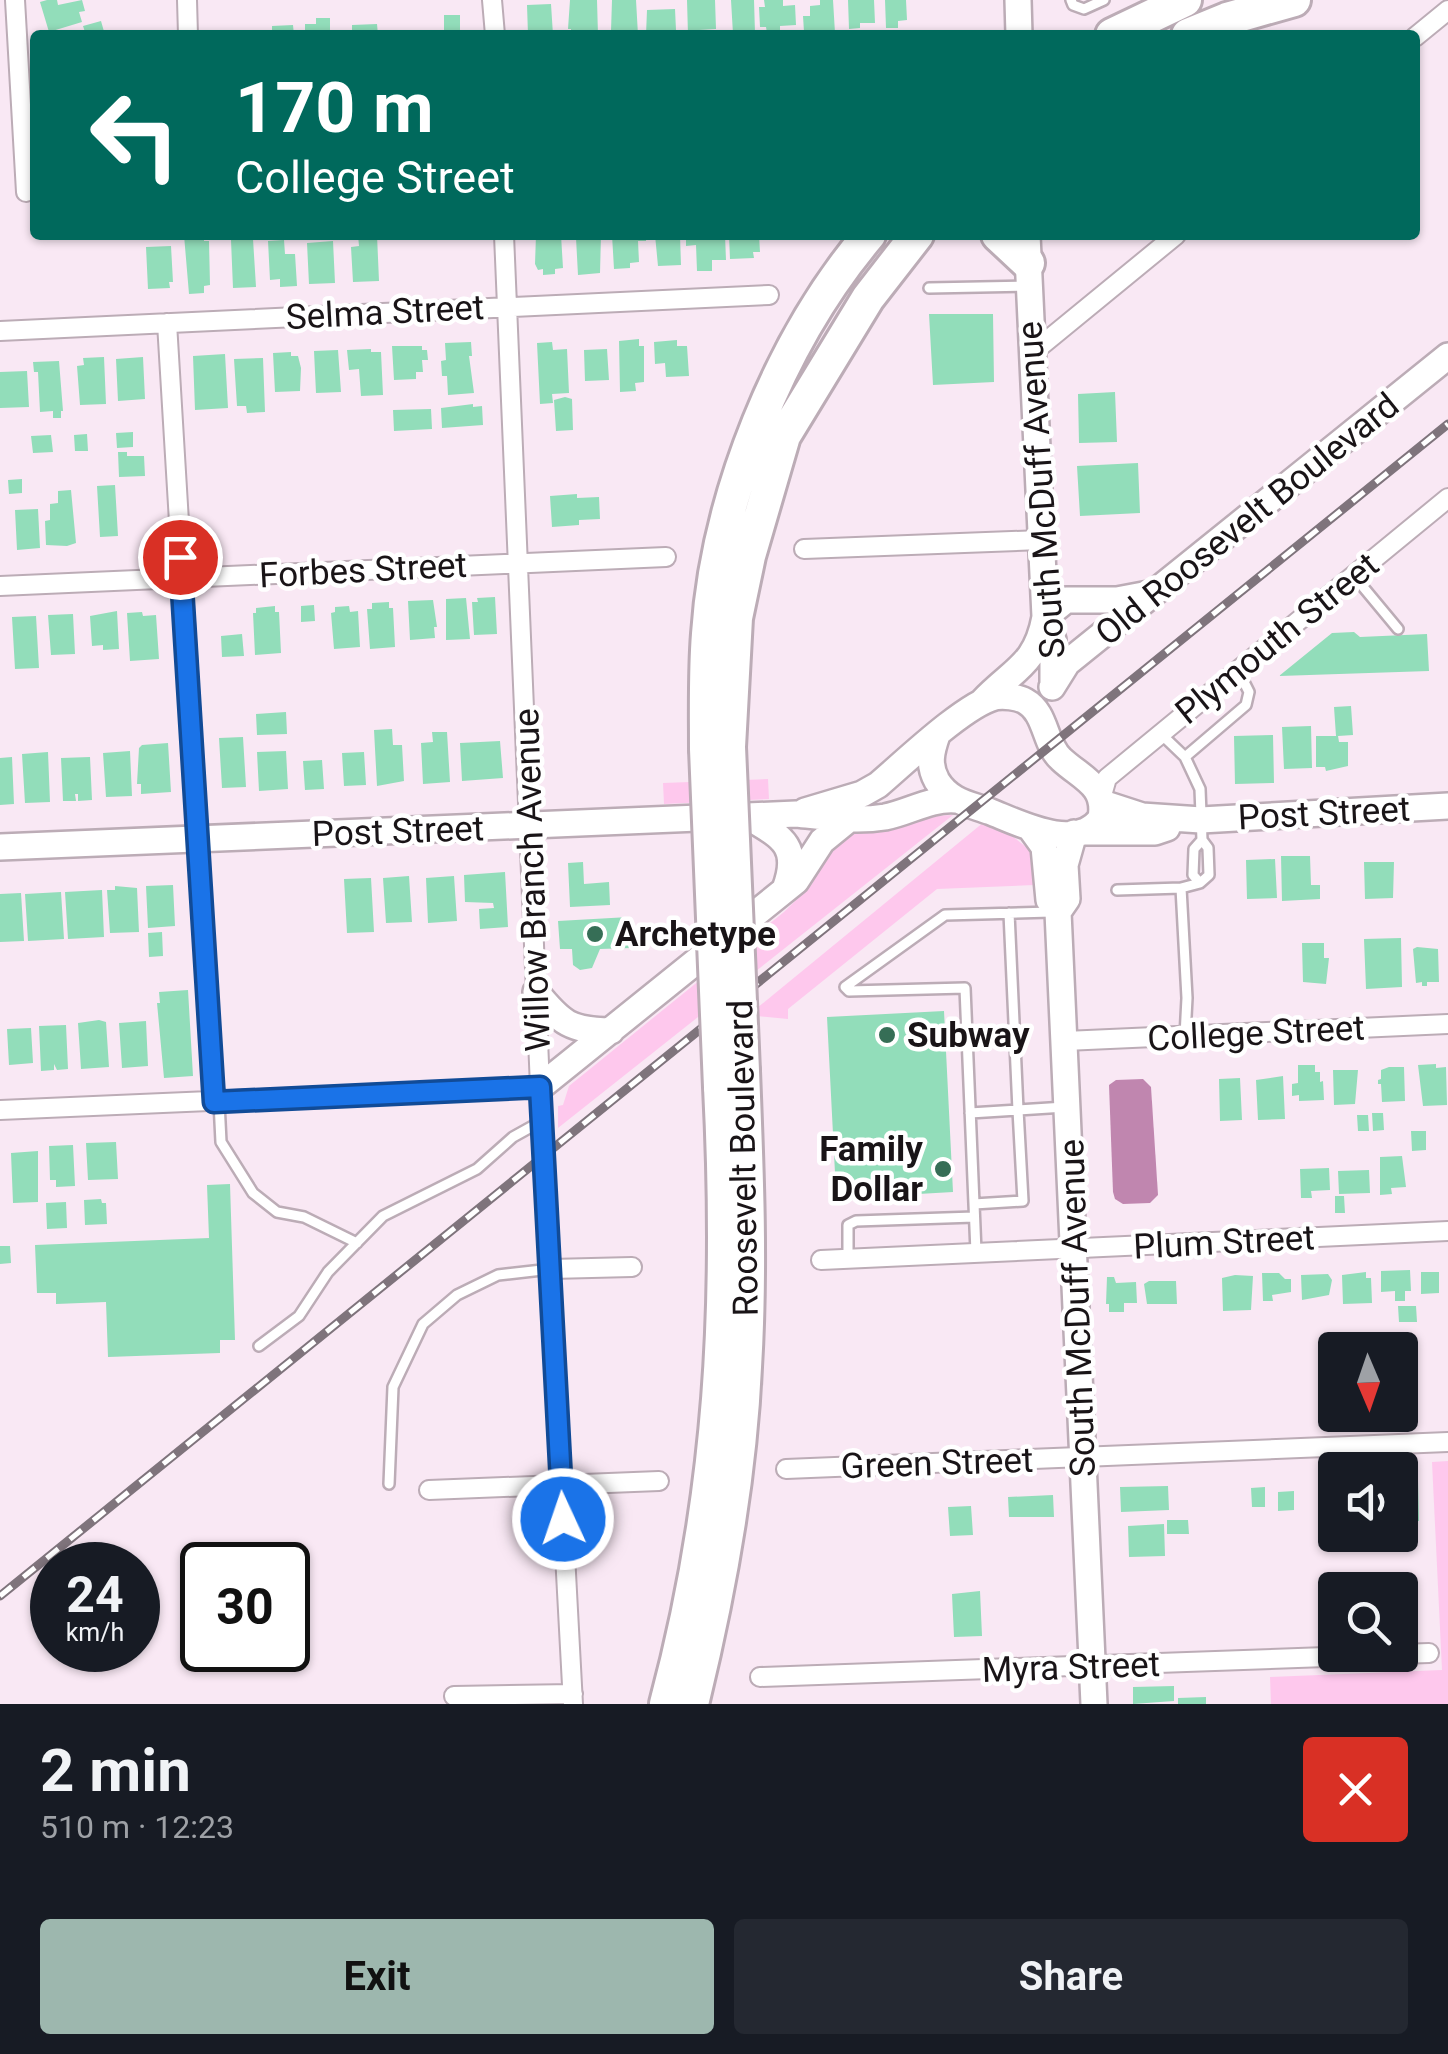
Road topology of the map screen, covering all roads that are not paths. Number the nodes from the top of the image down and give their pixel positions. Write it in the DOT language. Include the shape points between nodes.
graph roads {
  1 [pos="15,0"];
  2 [pos="186,0"];
  3 [pos="492,0"];
  4 [pos="1018,0"];
  5 [pos="1071,0"];
  6 [pos="1183,0"];
  7 [pos="1294,0"];
  8 [pos="1448,10"];
  9 [pos="1113,16"];
  10 [pos="1227,18"];
  11 [pos="188,30"];
  12 [pos="495,30"];
  13 [pos="1019,30"];
  14 [pos="1199,30"];
  15 [pos="1420,33"];
  16 [pos="26,192"];
  17 [pos="504,240"];
  18 [pos="865,240"];
  19 [pos="916,240"];
  20 [pos="1004,240"];
  21 [pos="1170,240"];
  22 [pos="1028,261"];
  23 [pos="929,288"];
  24 [pos="769,295"];
  25 [pos="507,306"];
  26 [pos="167,323"];
  27 [pos="0,331"];
  28 [pos="1032,352"];
  29 [pos="1448,356"];
  30 [pos="1448,498"];
  31 [pos="1041,540"];
  32 [pos="804,549"];
  33 [pos="666,557"];
  34 [pos="519,563"];
  35 [pos="1354,576"];
  36 [pos="180,578"];
  37 [pos="0,586"];
  38 [pos="1157,592"];
  39 [pos="1045,617"];
  40 [pos="1398,628"];
  41 [pos="1238,670"];
  42 [pos="1052,687"];
  43 [pos="977,708"];
  44 [pos="1160,733"];
  45 [pos="936,736"];
  46 [pos="1051,745"];
  47 [pos="718,748"];
  48 [pos="1184,757"];
  49 [pos="1098,789"];
  50 [pos="956,800"];
  51 [pos="1448,806"];
  52 [pos="796,814"];
  53 [pos="747,816"];
  54 [pos="849,819"];
  55 [pos="530,825"];
  56 [pos="1031,829"];
  57 [pos="1201,830"];
  58 [pos="1077,833"];
  59 [pos="198,838"];
  60 [pos="0,847"];
  61 [pos="1200,883"];
  62 [pos="1182,888"];
  63 [pos="785,889"];
  64 [pos="1117,890"];
  65 [pos="1058,912"];
  66 [pos="1009,913"];
  67 [pos="536,992"];
  68 [pos="1448,1024"];
  69 [pos="611,1032"];
  70 [pos="1185,1036"];
  71 [pos="1065,1041"];
  72 [pos="732,1079"];
  73 [pos="540,1087"];
  74 [pos="217,1102"];
  75 [pos="1069,1107"];
  76 [pos="0,1110"];
  77 [pos="1018,1110"];
  78 [pos="970,1113"];
  79 [pos="542,1120"];
  80 [pos="974,1204"];
  81 [pos="974,1217"];
  82 [pos="1448,1231"];
  83 [pos="357,1243"];
  84 [pos="1074,1249"];
  85 [pos="976,1254"];
  86 [pos="848,1259"];
  87 [pos="820,1260"];
  88 [pos="632,1266"];
  89 [pos="551,1268"];
  90 [pos="259,1346"];
  91 [pos="1448,1442"];
  92 [pos="1084,1457"];
  93 [pos="786,1469"];
  94 [pos="659,1481"];
  95 [pos="388,1484"];
  96 [pos="562,1484"];
  97 [pos="429,1490"];
  98 [pos="1418,1653"];
  99 [pos="1429,1653"];
  100 [pos="1318,1657"];
  101 [pos="1092,1666"];
  102 [pos="760,1677"];
  103 [pos="454,1696"];
  104 [pos="573,1699"];
  105 [pos="666,1704"];
  106 [pos="692,1704"];
  107 [pos="1094,1704"];
  1 -- 16 [label="street"];
  2 -- 11 [label="street"];
  3 -- 12 [label="street"];
  4 -- 13 [label="main road"];
  5 -- 9 [label="lane"];
  6 -- 9 [label="highway"];
  7 -- 10 [label="highway"];
  8 -- 15 [label="street"];
  10 -- 14 [label="highway"];
  17 -- 25 [label="street, Willow Branch Avenue"];
  18 -- 47 [label="highway, Roosevelt Boulevard" via="794,349 742,462 708,632"];
  19 -- 47 [label="highway, Roosevelt Boulevard" via="868,298 784,436 749,556"];
  20 -- 22 [label="highway"];
  21 -- 28 [label="street"];
  22 -- 23 [label="lane"];
  22 -- 28 [label="main road, South McDuff Avenue"];
  24 -- 25 [label="street, Selma Street"];
  25 -- 26 [label="street, Selma Street"];
  25 -- 34 [label="street, Willow Branch Avenue"];
  26 -- 27 [label="street, Selma Street"];
  26 -- 36 [label="street"];
  28 -- 31 [label="main road, South McDuff Avenue"];
  29 -- 38 [label="main road, Old Roosevelt Boulevard"];
  30 -- 35 [label="street, Plymouth Street"];
  31 -- 32 [label="street"];
  31 -- 39 [label="main road, South McDuff Avenue"];
  33 -- 34 [label="street, Forbes Street"];
  34 -- 36 [label="street, Forbes Street"];
  34 -- 55 [label="street, Willow Branch Avenue"];
  35 -- 40 [label="lane"];
  35 -- 41 [label="street, Plymouth Street"];
  36 -- 37 [label="street, Forbes Street"];
  36 -- 59 [label="street"];
  38 -- 39 [label="main road" via="1066,600"];
  38 -- 42 [label="main road, Old Roosevelt Boulevard" via="1068,663"];
  39 -- 42 [label="main road, South McDuff Avenue" via="1053,640"];
  39 -- 43 [label="main road, Old Roosevelt Boulevard" via="1041,641 1027,662"];
  41 -- 44 [label="street, Plymouth Street"];
  41 -- 48 [label="lane" via="1246,705"];
  42 -- 46 [label="main road, South McDuff Avenue"];
  43 -- 45 [label="main road, Old Roosevelt Boulevard"];
  43 -- 46 [label="main road" via="994,697 1029,703"];
  44 -- 48 [label="lane"];
  44 -- 49 [label="street, Plymouth Street"];
  45 -- 50 [label="main road" via="932,771"];
  45 -- 52 [label="main road, Post Street" via="862,794"];
  46 -- 49 [label="main road"];
  47 -- 72 [label="highway, Roosevelt Boulevard, bridge"];
  48 -- 57 [label="lane" via="1200,790"];
  49 -- 57 [label="main road, Post Street" via="1142,816"];
  49 -- 58 [label="main road" via="1099,822"];
  50 -- 54 [label="main road, Post Street"];
  50 -- 56 [label="main road, Post Street"];
  51 -- 57 [label="main road, Post Street"];
  52 -- 53 [label="main road, Post Street"];
  52 -- 54 [label="main road, Post Street"];
  53 -- 55 [label="main road, Post Street"];
  53 -- 63 [label="main road" via="790,849"];
  54 -- 63 [label="main road" via="824,838"];
  55 -- 59 [label="main road, Post Street"];
  55 -- 67 [label="street, Willow Branch Avenue"];
  56 -- 58 [label="main road, Post Street"];
  56 -- 65 [label="main road, South McDuff Avenue" via="1044,847 1049,900"];
  57 -- 58 [label="main road, Post Street"];
  57 -- 61 [label="lane" via="1192,857"];
  57 -- 61 [label="lane" via="1210,857 1209,875"];
  58 -- 65 [label="main road, South McDuff Avenue" via="1065,865 1067,899"];
  59 -- 60 [label="main road, Post Street"];
  59 -- 74 [label="street"];
  61 -- 62 [label="lane"];
  62 -- 64 [label="lane"];
  62 -- 70 [label="lane"];
  63 -- 69 [label="main road"];
  65 -- 66 [label="lane"];
  65 -- 71 [label="main road, South McDuff Avenue"];
  66 -- 77 [label="lane"];
  66 -- 78 [label="lane" via="945,916 845,987 965,988"];
  67 -- 69 [label="main road" via="570,1026"];
  67 -- 73 [label="street, Willow Branch Avenue"];
  68 -- 70 [label="street, College Street"];
  69 -- 73 [label="main road"];
  70 -- 71 [label="street, College Street"];
  71 -- 75 [label="main road, South McDuff Avenue"];
  72 -- 105 [label="highway, Roosevelt Boulevard" via="723,1370 694,1583"];
  72 -- 106 [label="highway, Roosevelt Boulevard" via="749,1243 745,1370 730,1513"];
  73 -- 74 [label="street"];
  73 -- 79 [label="street, Willow Branch Avenue"];
  74 -- 76 [label="street"];
  74 -- 83 [label="lane" via="221,1142 254,1193 277,1212 304,1217"];
  75 -- 77 [label="lane"];
  75 -- 84 [label="main road, South McDuff Avenue"];
  77 -- 78 [label="lane"];
  77 -- 80 [label="lane" via="1022,1200"];
  78 -- 80 [label="lane"];
  79 -- 83 [label="lane" via="476,1169 383,1216"];
  79 -- 89 [label="street, Willow Branch Avenue"];
  80 -- 81 [label="lane"];
  81 -- 85 [label="lane"];
  81 -- 86 [label="lane" via="856,1221 846,1230"];
  82 -- 84 [label="street, Plum Street"];
  83 -- 90 [label="lane" via="299,1316"];
  84 -- 85 [label="street, Plum Street"];
  84 -- 92 [label="main road, South McDuff Avenue"];
  85 -- 86 [label="street, Plum Street"];
  86 -- 87 [label="street, Plum Street"];
  88 -- 89 [label="street"];
  89 -- 95 [label="lane" via="498,1275 457,1295 423,1324 394,1387"];
  89 -- 96 [label="street, Willow Branch Avenue"];
  91 -- 92 [label="street, Green Street"];
  92 -- 93 [label="street, Green Street"];
  92 -- 101 [label="main road, South McDuff Avenue"];
  94 -- 96 [label="street"];
  96 -- 97 [label="street"];
  96 -- 104 [label="street, Willow Branch Avenue"];
  98 -- 99 [label="street"];
  100 -- 101 [label="street, Myra Street"];
  101 -- 102 [label="street, Myra Street"];
  101 -- 107 [label="main road, South McDuff Avenue"];
  103 -- 104 [label="street"];
}
